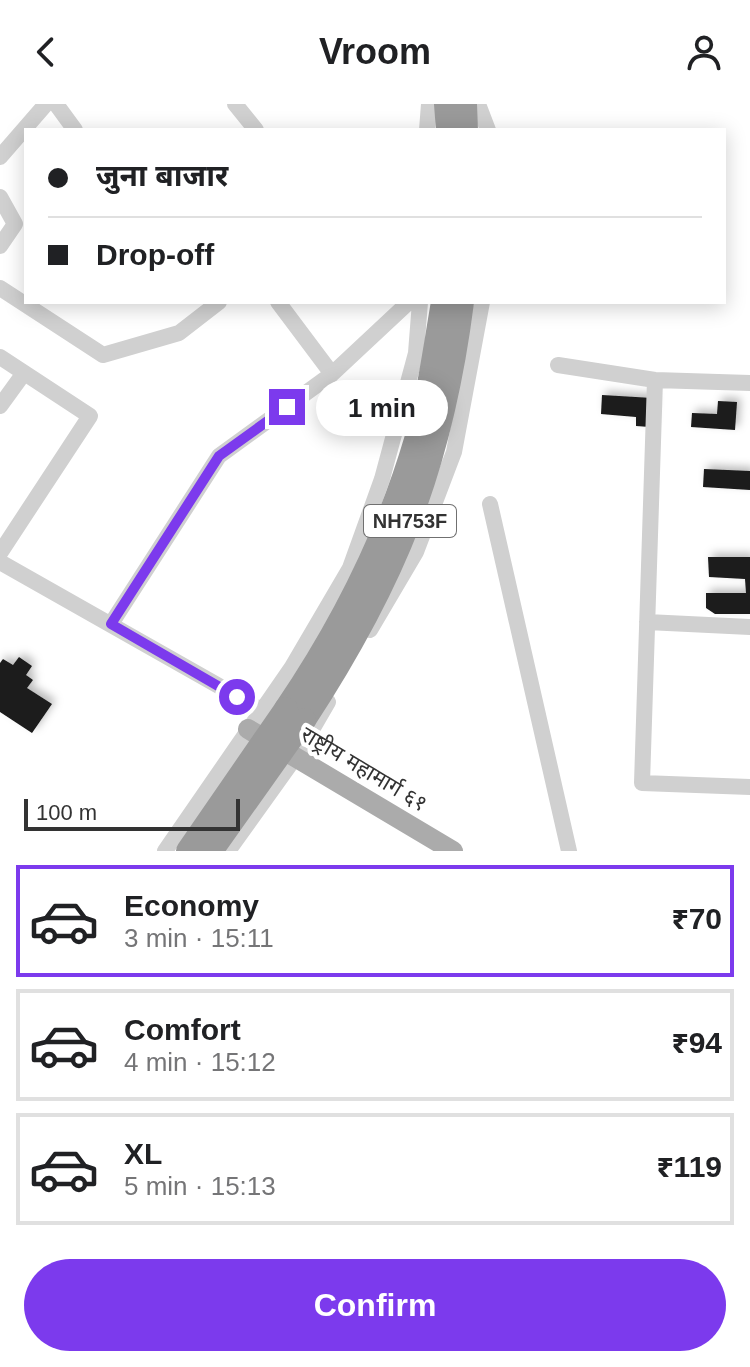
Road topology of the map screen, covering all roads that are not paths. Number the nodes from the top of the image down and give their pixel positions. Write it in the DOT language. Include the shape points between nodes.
graph roads {
  1 [pos="46,104"];
  2 [pos="56,104"];
  3 [pos="235,104"];
  4 [pos="455,112"];
  5 [pos="25,128"];
  6 [pos="74,128"];
  7 [pos="254,128"];
  8 [pos="430,128"];
  9 [pos="484,128"];
  10 [pos="24,129"];
  11 [pos="0,157"];
  12 [pos="0,197"];
  13 [pos="20,224"];
  14 [pos="0,246"];
  15 [pos="0,288"];
  16 [pos="24,304"];
  17 [pos="25,304"];
  18 [pos="216,304"];
  19 [pos="280,304"];
  20 [pos="419,304"];
  21 [pos="421,304"];
  22 [pos="462,304"];
  23 [pos="482,304"];
  24 [pos="0,357"];
  25 [pos="558,365"];
  26 [pos="24,373"];
  27 [pos="332,374"];
  28 [pos="655,380"];
  29 [pos="750,383"];
  30 [pos="0,406"];
  31 [pos="490,504"];
  32 [pos="0,553"];
  33 [pos="0,562"];
  34 [pos="647,622"];
  35 [pos="111,624"];
  36 [pos="750,627"];
  37 [pos="291,719"];
  38 [pos="248,729"];
  39 [pos="296,756"];
  40 [pos="750,787"];
  41 [pos="165,851"];
  42 [pos="188,851"];
  43 [pos="211,851"];
  44 [pos="228,851"];
  45 [pos="453,851"];
  46 [pos="569,851"];
  1 -- 5 [label="street"];
  2 -- 6 [label="street"];
  3 -- 7 [label="street"];
  4 -- 8 [label="street"];
  4 -- 9 [label="street"];
  10 -- 11 [label="street"];
  12 -- 13 [label="street"];
  13 -- 14 [label="street"];
  15 -- 16 [label="street"];
  17 -- 18 [label="street" via="103,355 179,333"];
  19 -- 27 [label="street"];
  20 -- 27 [label="street"];
  21 -- 37 [label="highway, NH753F" via="416,439 374,559"];
  22 -- 37 [label="highway, NH753F" via="443,415 391,570"];
  23 -- 37 [label="street" via="454,452 416,552"];
  24 -- 26 [label="street"];
  25 -- 28 [label="street"];
  26 -- 30 [label="street"];
  26 -- 32 [label="street" via="90,416"];
  27 -- 35 [label="street" via="219,456"];
  28 -- 29 [label="street"];
  28 -- 34 [label="street"];
  31 -- 46 [label="street"];
  33 -- 35 [label="street"];
  34 -- 36 [label="street"];
  34 -- 40 [label="street" via="642,783"];
  35 -- 37 [label="street"];
  37 -- 38 [label="street"];
  37 -- 39 [label="street"];
  37 -- 42 [label="highway, bridge"];
  37 -- 43 [label="highway, bridge"];
  38 -- 39 [label="main road, राष्ट्रीय महामार्ग ६१"];
  38 -- 41 [label="street"];
  39 -- 44 [label="street"];
  39 -- 45 [label="main road, राष्ट्रीय महामार्ग ६१"];
}
